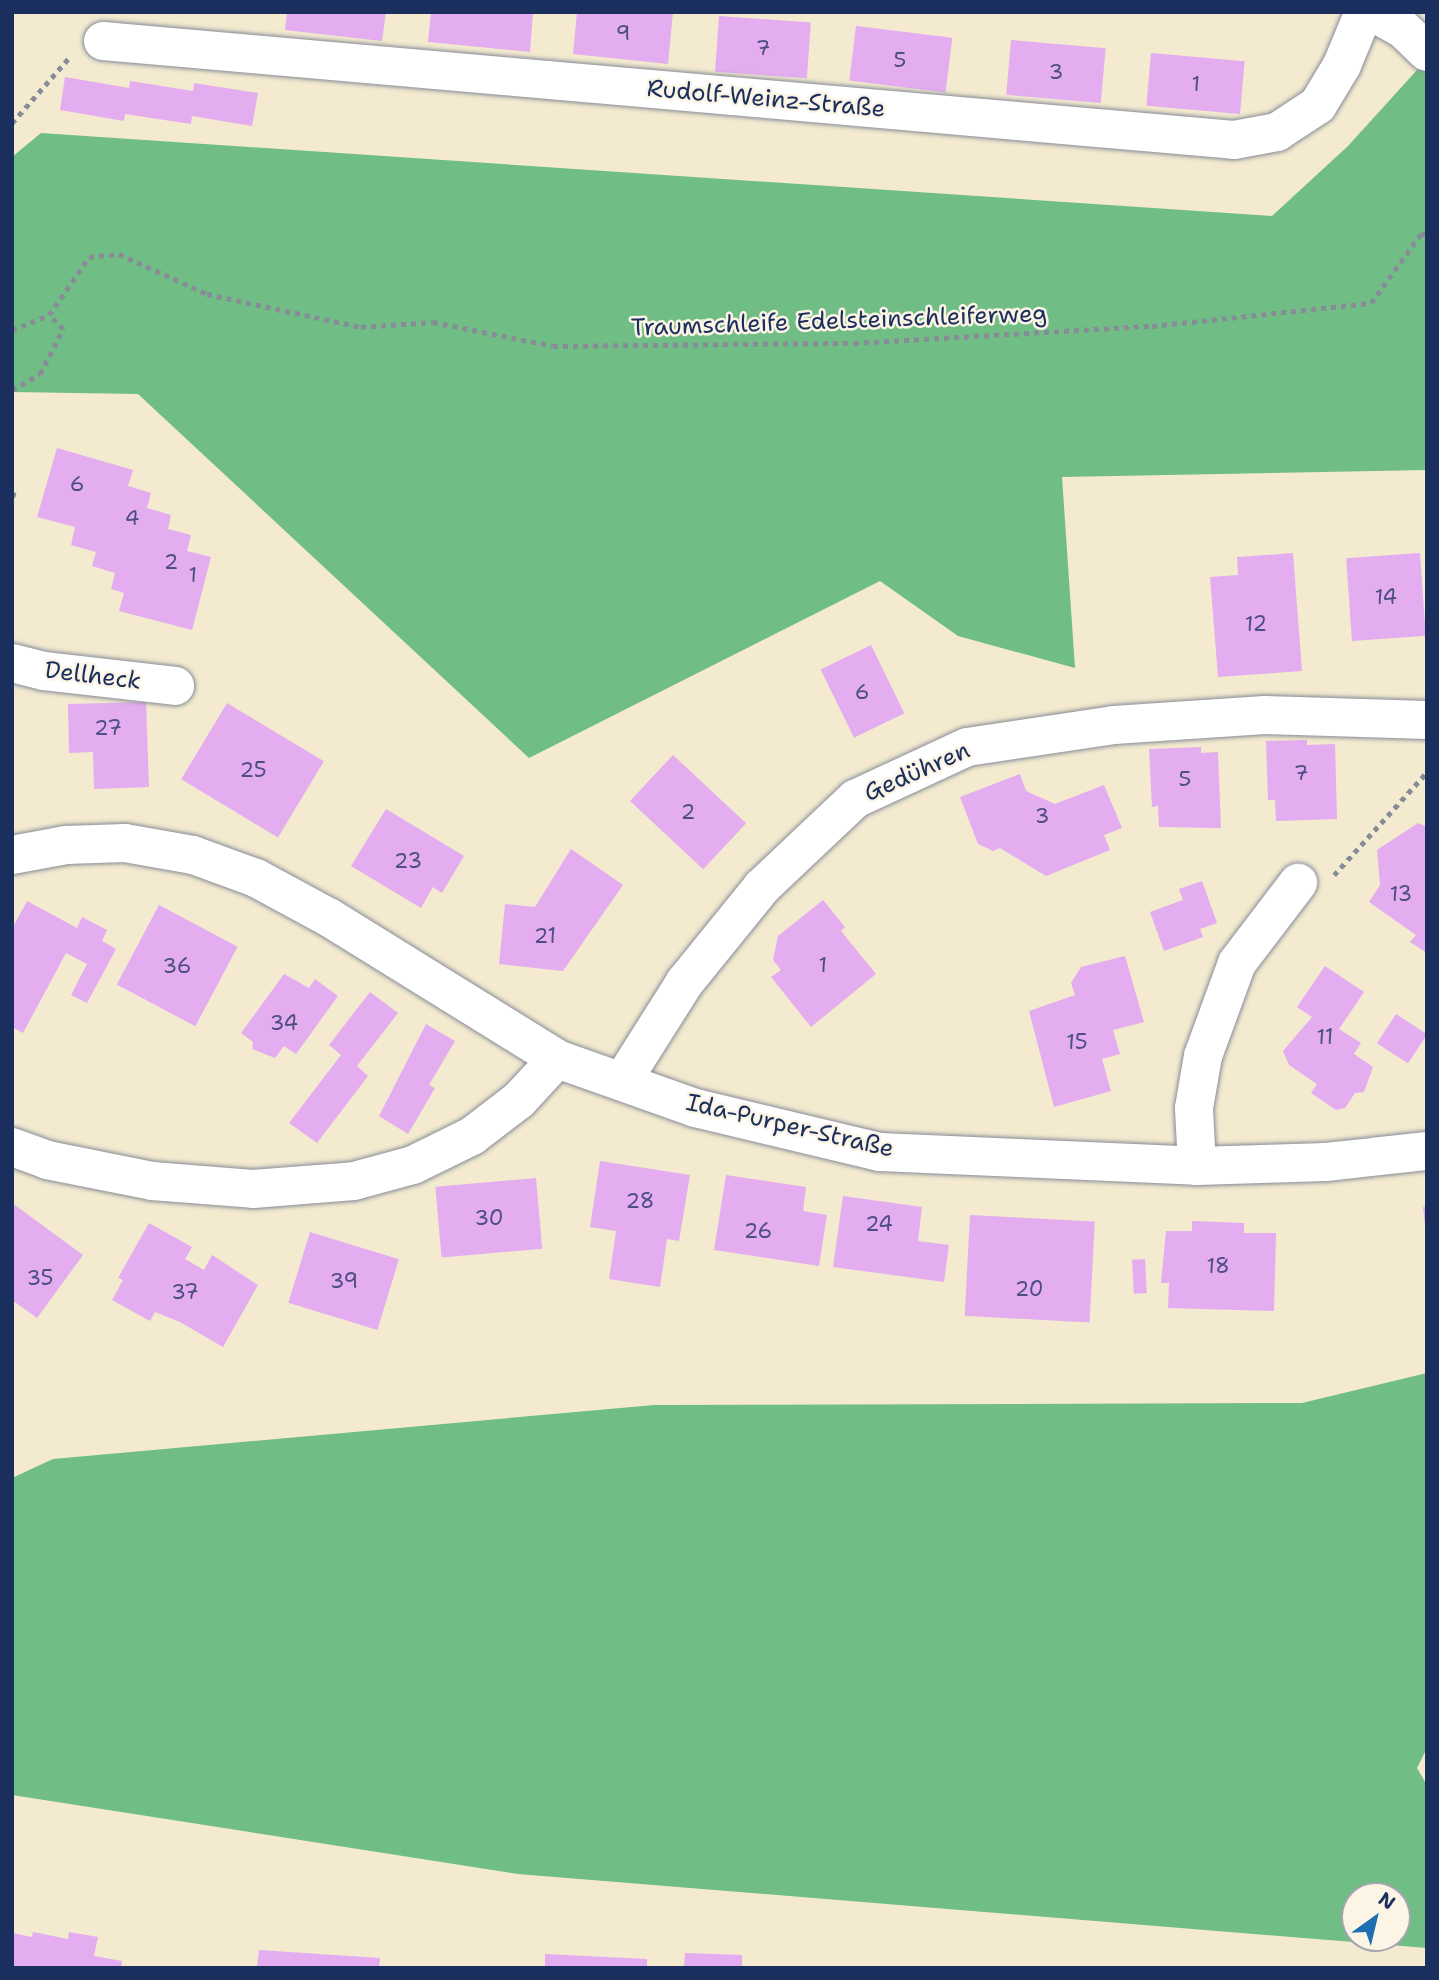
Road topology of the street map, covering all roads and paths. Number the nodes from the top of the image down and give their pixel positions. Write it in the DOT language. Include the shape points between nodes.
graph roads {
  1 [pos="1364,12"];
  2 [pos="1372,12"];
  3 [pos="103,41"];
  4 [pos="1427,52"];
  5 [pos="12,123"];
  6 [pos="1427,233"];
  7 [pos="50,314"];
  8 [pos="12,330"];
  9 [pos="12,390"];
  10 [pos="12,663"];
  11 [pos="175,686"];
  12 [pos="1427,720"];
  13 [pos="1427,772"];
  14 [pos="12,855"];
  15 [pos="1298,883"];
  16 [pos="557,1059"];
  17 [pos="623,1080"];
  18 [pos="12,1147"];
  19 [pos="1427,1152"];
  20 [pos="1196,1166"];
  1 -- 3 [label="street, Rudolf-Weinz-Straße" via="1342,65 1318,105 1277,132 1234,140"];
  2 -- 4 [label="street" via="1403,29"];
  3 -- 5 [label="path" via="72,55"];
  6 -- 7 [label="path, Traumschleife Edelsteinschleiferweg" via="1421,234 1371,303 1152,326 701,346 553,346 433,322 361,327 207,294 119,254 89,257"];
  7 -- 8 [label="path"];
  7 -- 9 [label="path" via="63,329 40,374"];
  10 -- 11 [label="street, Dellheck"];
  12 -- 17 [label="street, Gedühren" via="1265,715 1114,725 967,747 855,799 762,887 684,982"];
  13 -- 15 [label="path" via="1333,876"];
  14 -- 16 [label="street, Ida-Purper-Straße" via="66,845 125,843 193,855 231,869 330,918"];
  15 -- 20 [label="street" via="1237,963 1203,1056 1194,1108"];
  16 -- 17 [label="street, Ida-Purper-Straße"];
  16 -- 18 [label="street" via="519,1100 472,1136 413,1165 354,1181 253,1189 152,1181 47,1160"];
  17 -- 20 [label="street, Ida-Purper-Straße" via="695,1108 880,1152"];
  19 -- 20 [label="street, Ida-Purper-Straße" via="1326,1163"];
}
